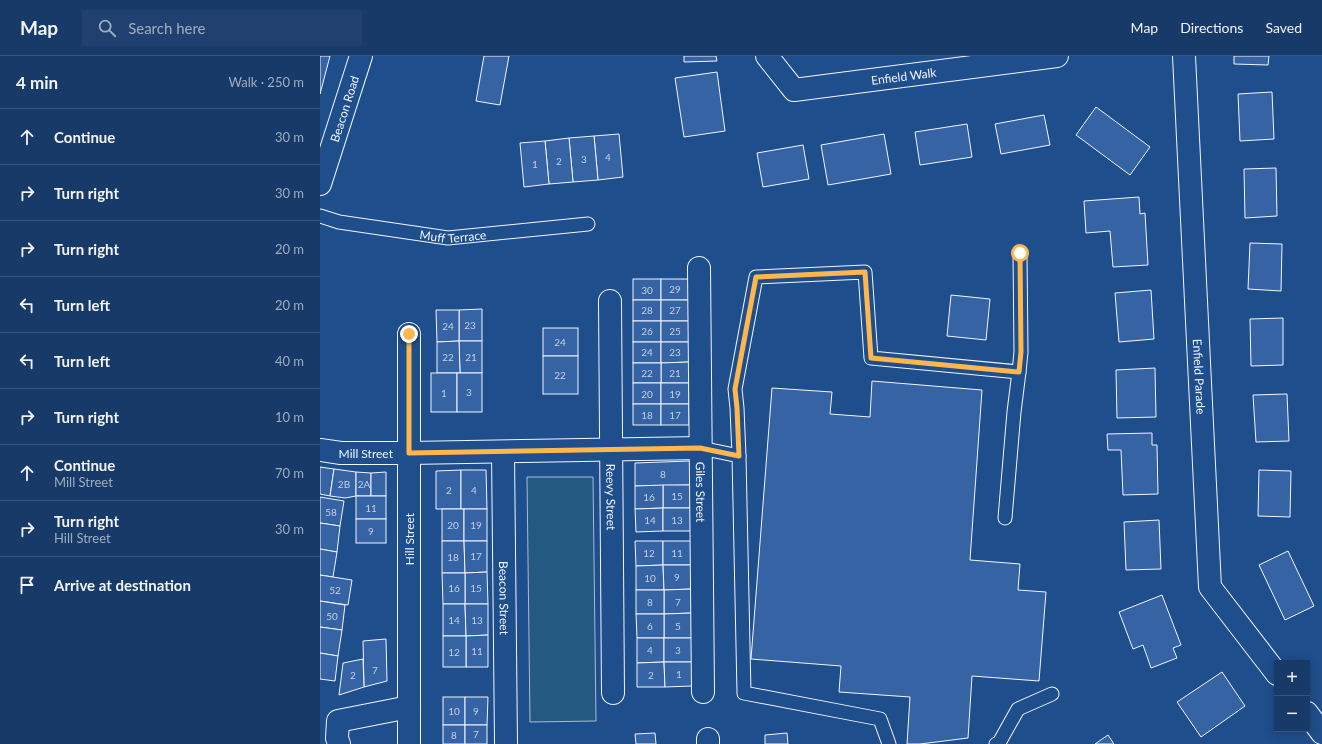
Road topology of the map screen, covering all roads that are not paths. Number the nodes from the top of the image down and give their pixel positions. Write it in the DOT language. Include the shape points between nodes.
graph roads {
  1 [pos="361,56"];
  2 [pos="767,56"];
  3 [pos="1057,56"];
  4 [pos="1184,56"];
  5 [pos="320,184"];
  6 [pos="320,216"];
  7 [pos="588,224"];
  8 [pos="1020,253"];
  9 [pos="699,268"];
  10 [pos="610,301"];
  11 [pos="409,334"];
  12 [pos="1019,372"];
  13 [pos="700,448"];
  14 [pos="320,450"];
  15 [pos="611,450"];
  16 [pos="503,452"];
  17 [pos="409,453"];
  18 [pos="739,456"];
  19 [pos="1005,518"];
  20 [pos="1274,670"];
  21 [pos="703,692"];
  22 [pos="614,693"];
  23 [pos="1052,694"];
  24 [pos="409,706"];
  25 [pos="1310,717"];
  26 [pos="1322,733"];
  27 [pos="339,744"];
  28 [pos="410,744"];
  29 [pos="506,744"];
  30 [pos="889,744"];
  31 [pos="996,744"];
  1 -- 5 [label="street, Beacon Road"];
  2 -- 3 [label="street, Enfield Walk" via="794,90"];
  4 -- 20 [label="street, Enfield Parade" via="1210,587"];
  6 -- 7 [label="lane, Muff Terrace" via="339,222 448,238"];
  8 -- 12 [label="lane"];
  9 -- 13 [label="street, Giles Street"];
  10 -- 15 [label="street, Reevy Street"];
  11 -- 17 [label="street, Hill Street"];
  12 -- 18 [label="lane" via="871,358 865,272 756,277 735,389"];
  12 -- 19 [label="lane"];
  13 -- 15 [label="street, Mill Street"];
  13 -- 18 [label="lane"];
  13 -- 21 [label="street, Giles Street"];
  14 -- 17 [label="street, Mill Street" via="341,453"];
  15 -- 16 [label="street, Mill Street"];
  15 -- 22 [label="street, Reevy Street"];
  16 -- 17 [label="street, Mill Street"];
  16 -- 29 [label="street, Beacon Street"];
  17 -- 24 [label="street, Hill Street"];
  18 -- 30 [label="lane" via="744,693 880,719"];
  23 -- 31 [label="lane" via="1018,709 999,743"];
  24 -- 27 [label="street" via="338,721"];
  24 -- 28 [label="street, Hill Street"];
  25 -- 26 [label="street"];
}
